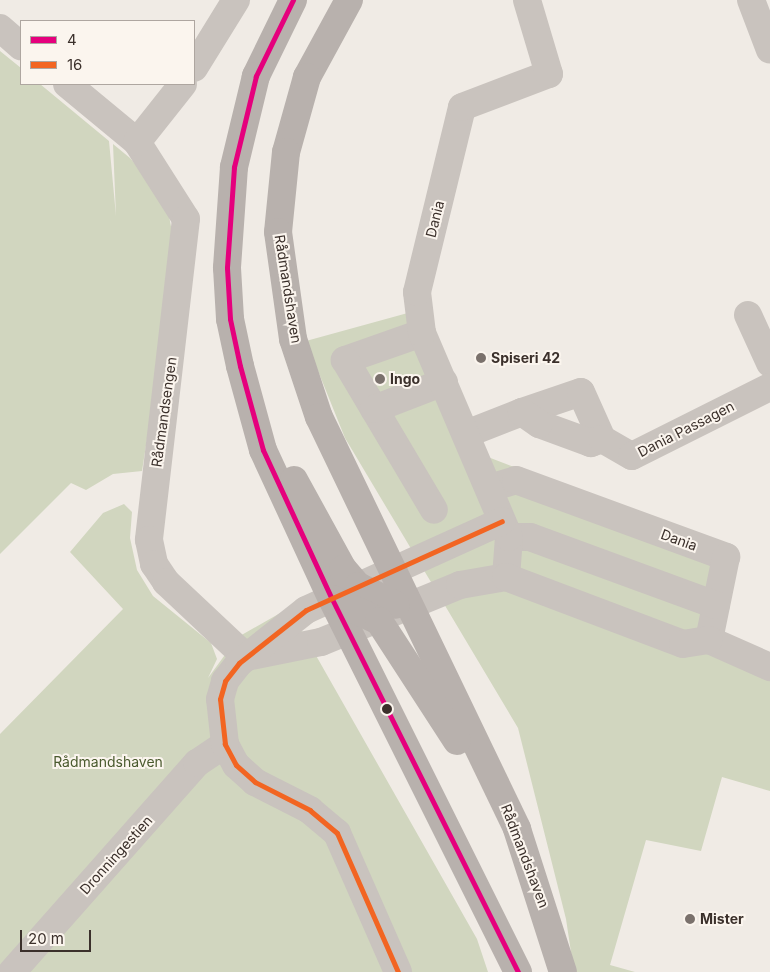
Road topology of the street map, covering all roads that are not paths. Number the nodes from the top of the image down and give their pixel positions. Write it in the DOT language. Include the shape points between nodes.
graph roads {
  1 [pos="236,0"];
  2 [pos="293,0"];
  3 [pos="349,0"];
  4 [pos="527,0"];
  5 [pos="751,0"];
  6 [pos="0,28"];
  7 [pos="20,45"];
  8 [pos="770,50"];
  9 [pos="195,66"];
  10 [pos="68,85"];
  11 [pos="182,85"];
  12 [pos="137,142"];
  13 [pos="748,316"];
  14 [pos="422,333"];
  15 [pos="770,363"];
  16 [pos="444,382"];
  17 [pos="770,387"];
  18 [pos="249,400"];
  19 [pos="374,409"];
  20 [pos="522,412"];
  21 [pos="466,434"];
  22 [pos="602,439"];
  23 [pos="490,488"];
  24 [pos="434,510"];
  25 [pos="506,529"];
  26 [pos="392,572"];
  27 [pos="506,577"];
  28 [pos="358,586"];
  29 [pos="332,599"];
  30 [pos="716,605"];
  31 [pos="410,609"];
  32 [pos="379,621"];
  33 [pos="349,632"];
  34 [pos="709,640"];
  35 [pos="246,657"];
  36 [pos="770,668"];
  37 [pos="225,744"];
  38 [pos="518,829"];
  39 [pos="12,972"];
  40 [pos="398,972"];
  41 [pos="518,972"];
  42 [pos="563,972"];
  1 -- 9 [label="street"];
  2 -- 18 [label="main road" via="256,76 234,167 227,268 230,319"];
  3 -- 26 [label="main road, Rådmandshaven" via="307,77 286,152 278,232 293,339 319,417"];
  4 -- 14 [label="street, Dania" via="549,74 462,107 417,292"];
  5 -- 8 [label="street"];
  6 -- 7 [label="street"];
  10 -- 12 [label="street, Rådmandsengen"];
  11 -- 12 [label="street"];
  12 -- 35 [label="street, Rådmandsengen" via="186,219 153,494 151,548 166,582"];
  13 -- 15 [label="street"];
  14 -- 16 [label="street, Dania"];
  14 -- 19 [label="street" via="345,360"];
  16 -- 19 [label="street"];
  16 -- 21 [label="street, Dania"];
  17 -- 22 [label="street, Dania Passagen" via="632,456"];
  18 -- 28 [label="main road" via="343,570"];
  18 -- 29 [label="main road" via="263,450"];
  19 -- 24 [label="street"];
  20 -- 21 [label="street"];
  20 -- 22 [label="street" via="539,424 591,443"];
  20 -- 22 [label="street" via="581,392"];
  21 -- 23 [label="street, Dania"];
  23 -- 25 [label="street, Dania"];
  23 -- 30 [label="street, Dania" via="516,480 726,557"];
  25 -- 26 [label="street"];
  25 -- 27 [label="street, Dania"];
  25 -- 30 [label="street"];
  26 -- 28 [label="street"];
  26 -- 31 [label="main road, Rådmandshaven"];
  27 -- 31 [label="street" via="460,585"];
  27 -- 34 [label="street" via="683,644"];
  28 -- 29 [label="street"];
  28 -- 31 [label="main road" via="382,601"];
  29 -- 32 [label="main road"];
  29 -- 33 [label="main road"];
  29 -- 35 [label="street" via="306,610"];
  30 -- 34 [label="street, Dania"];
  31 -- 32 [label="street"];
  31 -- 38 [label="main road, Rådmandshaven"];
  32 -- 33 [label="street"];
  32 -- 38 [label="main road"];
  33 -- 35 [label="street"];
  33 -- 41 [label="main road"];
  34 -- 36 [label="street"];
  35 -- 37 [label="street" via="230,673 220,699"];
  37 -- 39 [label="street, Dronningestien" via="198,764"];
  37 -- 40 [label="street" via="236,764 255,782 310,810 337,834"];
  38 -- 42 [label="main road, Rådmandshaven"];
}
